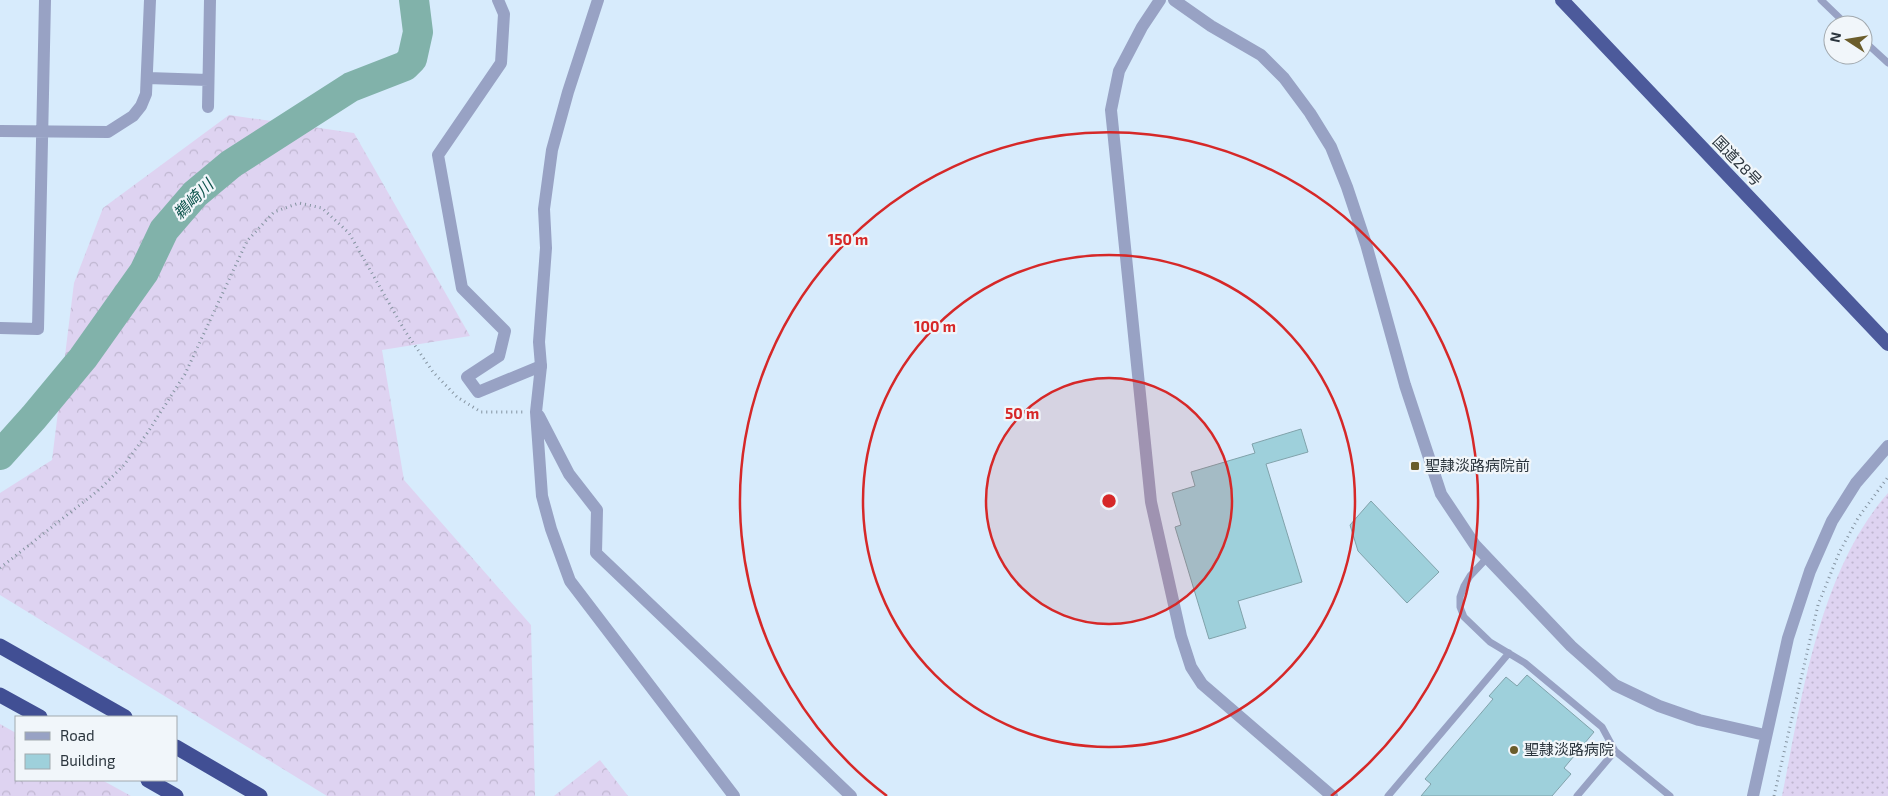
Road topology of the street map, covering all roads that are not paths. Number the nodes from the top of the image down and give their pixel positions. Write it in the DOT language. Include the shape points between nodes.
graph roads {
  1 [pos="45,0"];
  2 [pos="150,0"];
  3 [pos="210,0"];
  4 [pos="498,0"];
  5 [pos="598,0"];
  6 [pos="1160,0"];
  7 [pos="1174,0"];
  8 [pos="1562,0"];
  9 [pos="1821,0"];
  10 [pos="1837,15"];
  11 [pos="1873,49"];
  12 [pos="1888,63"];
  13 [pos="148,78"];
  14 [pos="208,80"];
  15 [pos="208,108"];
  16 [pos="0,131"];
  17 [pos="42,131"];
  18 [pos="0,328"];
  19 [pos="1888,344"];
  20 [pos="541,366"];
  21 [pos="536,412"];
  22 [pos="1888,446"];
  23 [pos="1487,558"];
  24 [pos="0,646"];
  25 [pos="1509,653"];
  26 [pos="0,695"];
  27 [pos="38,716"];
  28 [pos="123,716"];
  29 [pos="1765,736"];
  30 [pos="178,748"];
  31 [pos="1615,751"];
  32 [pos="150,781"];
  33 [pos="176,796"];
  34 [pos="260,796"];
  35 [pos="734,796"];
  36 [pos="851,796"];
  37 [pos="1332,796"];
  38 [pos="1388,796"];
  39 [pos="1577,796"];
  40 [pos="1670,796"];
  41 [pos="1753,796"];
  1 -- 17 [label="street"];
  2 -- 13 [label="street"];
  3 -- 14 [label="street"];
  4 -- 20 [label="street" via="504,14 501,63 438,155 462,288 505,331 499,356 467,377 478,392"];
  5 -- 20 [label="street" via="552,150 544,209 546,248 539,342"];
  6 -- 37 [label="street" via="1119,71 1110,110 1155,521 1180,636 1202,684"];
  7 -- 23 [label="street" via="1261,55 1284,78 1331,147 1366,244 1405,385 1440,494"];
  8 -- 19 [label="highway, 国道28号"];
  9 -- 10 [label="lane"];
  11 -- 12 [label="lane"];
  13 -- 14 [label="street"];
  13 -- 17 [label="street" via="141,106 133,116 108,132"];
  14 -- 15 [label="street"];
  16 -- 17 [label="street"];
  17 -- 18 [label="street" via="38,329"];
  20 -- 21 [label="street"];
  21 -- 35 [label="street" via="542,496 570,581"];
  21 -- 36 [label="street" via="569,474 597,510 596,553"];
  22 -- 29 [label="street" via="1856,483 1832,521 1810,571 1788,638"];
  23 -- 25 [label="lane" via="1464,586 1460,607 1464,617 1490,642"];
  23 -- 29 [label="street" via="1571,646 1615,685 1699,720"];
  24 -- 28 [label="highway"];
  25 -- 31 [label="lane" via="1602,727"];
  25 -- 38 [label="lane"];
  26 -- 27 [label="highway"];
  29 -- 41 [label="street"];
  30 -- 34 [label="highway"];
  31 -- 39 [label="lane"];
  31 -- 40 [label="lane"];
  32 -- 33 [label="highway"];
}
